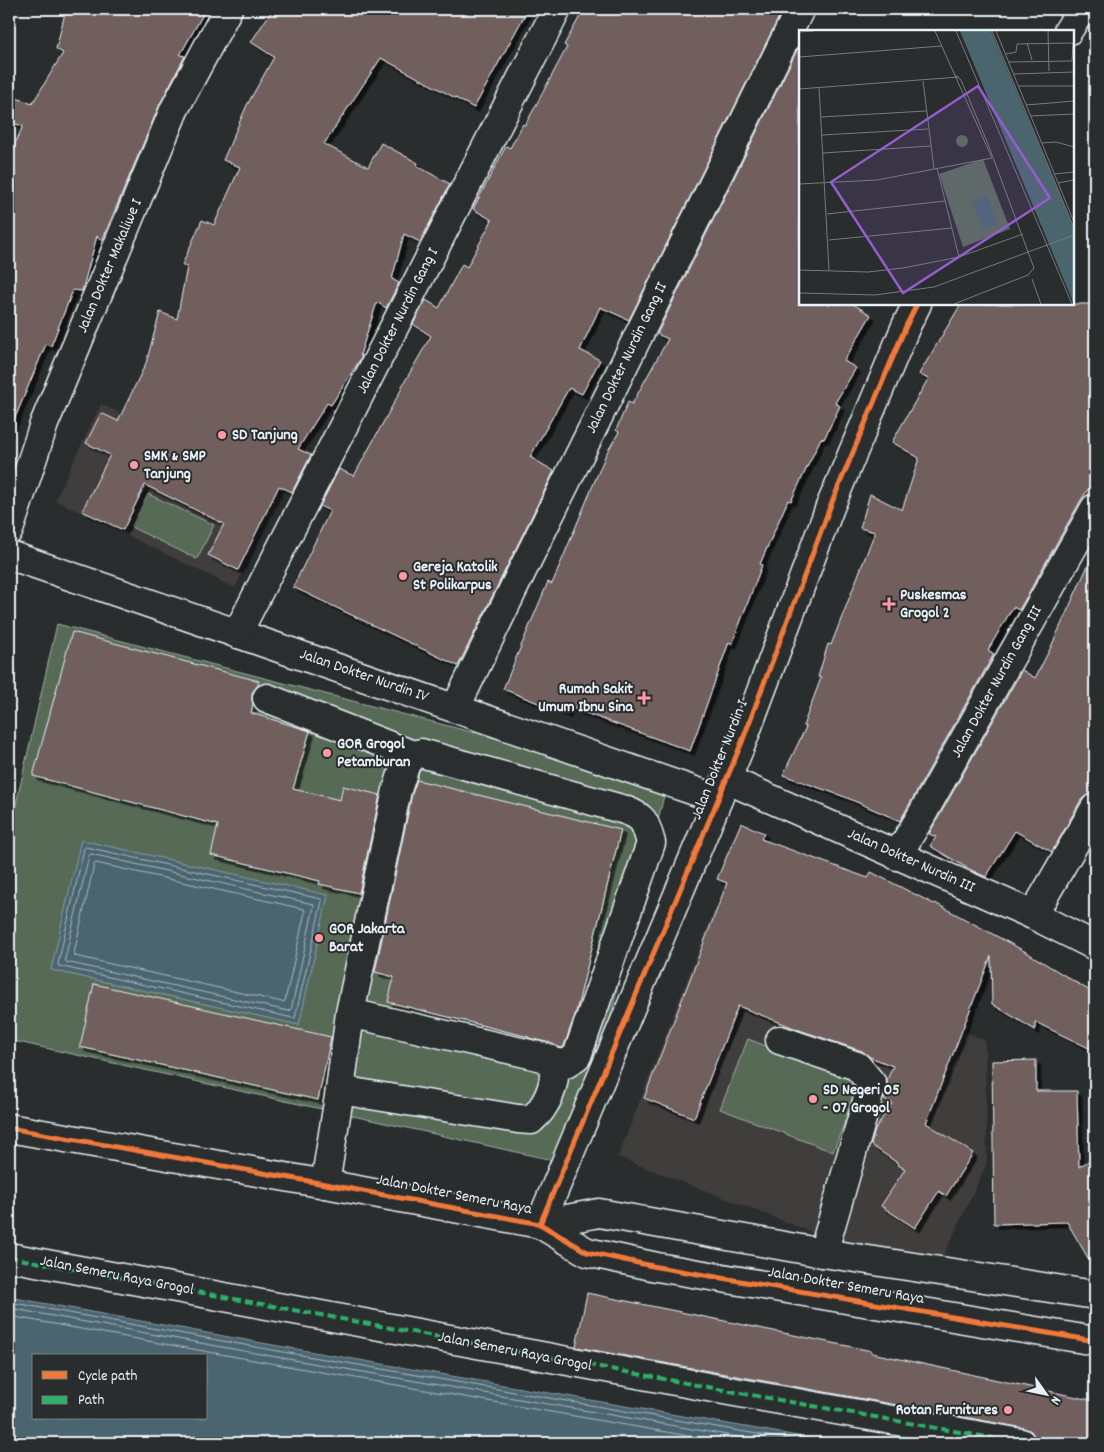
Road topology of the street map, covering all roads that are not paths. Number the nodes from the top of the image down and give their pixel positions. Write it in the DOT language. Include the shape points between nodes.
graph roads {
  1 [pos="228,9"];
  2 [pos="558,9"];
  3 [pos="800,9"];
  4 [pos="1082,9"];
  5 [pos="1069,30"];
  6 [pos="916,305"];
  7 [pos="1095,508"];
  8 [pos="9,530"];
  9 [pos="9,555"];
  10 [pos="237,634"];
  11 [pos="268,698"];
  12 [pos="456,707"];
  13 [pos="413,756"];
  14 [pos="722,789"];
  15 [pos="1095,808"];
  16 [pos="897,856"];
  17 [pos="1033,915"];
  18 [pos="1095,946"];
  19 [pos="350,1013"];
  20 [pos="780,1040"];
  21 [pos="552,1062"];
  22 [pos="340,1090"];
  23 [pos="9,1128"];
  24 [pos="325,1184"];
  25 [pos="540,1224"];
  26 [pos="823,1253"];
  27 [pos="9,1257"];
  28 [pos="1095,1295"];
  29 [pos="1095,1341"];
  30 [pos="1021,1443"];
  1 -- 8 [label="street, Jalan Dokter Makaliwe I" via="174,110 44,424"];
  2 -- 10 [label="street, Jalan Dokter Nurdin Gang I"];
  3 -- 12 [label="street, Jalan Dokter Nurdin Gang II"];
  4 -- 5 [label="street"];
  6 -- 14 [label="street, Jalan Dokter Nurdin I" via="830,507"];
  7 -- 16 [label="street, Jalan Dokter Nurdin Gang III"];
  9 -- 10 [label="street, Jalan Dokter Nurdin IV"];
  10 -- 12 [label="street, Jalan Dokter Nurdin IV"];
  11 -- 13 [label="street"];
  12 -- 14 [label="street, Jalan Dokter Nurdin IV"];
  13 -- 19 [label="street" via="406,763 397,790"];
  13 -- 21 [label="street" via="421,753 616,807 645,821 651,843 577,1056 566,1064"];
  14 -- 16 [label="street, Jalan Dokter Nurdin III"];
  14 -- 25 [label="street, Jalan Dokter Nurdin I"];
  15 -- 17 [label="street"];
  16 -- 17 [label="street, Jalan Dokter Nurdin III"];
  17 -- 18 [label="street, Jalan Dokter Nurdin III"];
  19 -- 21 [label="street" via="547,1058"];
  19 -- 22 [label="street"];
  20 -- 26 [label="street" via="857,1066 872,1084"];
  21 -- 22 [label="street" via="554,1076 549,1097 531,1120"];
  22 -- 24 [label="street"];
  23 -- 24 [label="street, Jalan Dokter Semeru Raya"];
  24 -- 25 [label="street, Jalan Dokter Semeru Raya"];
  25 -- 26 [label="street, Jalan Dokter Semeru Raya" via="598,1213"];
  25 -- 29 [label="street, Jalan Dokter Semeru Raya" via="588,1252"];
  26 -- 28 [label="street, Jalan Dokter Semeru Raya"];
  27 -- 30 [label="street, Jalan Semeru Raya Grogol"];
}
